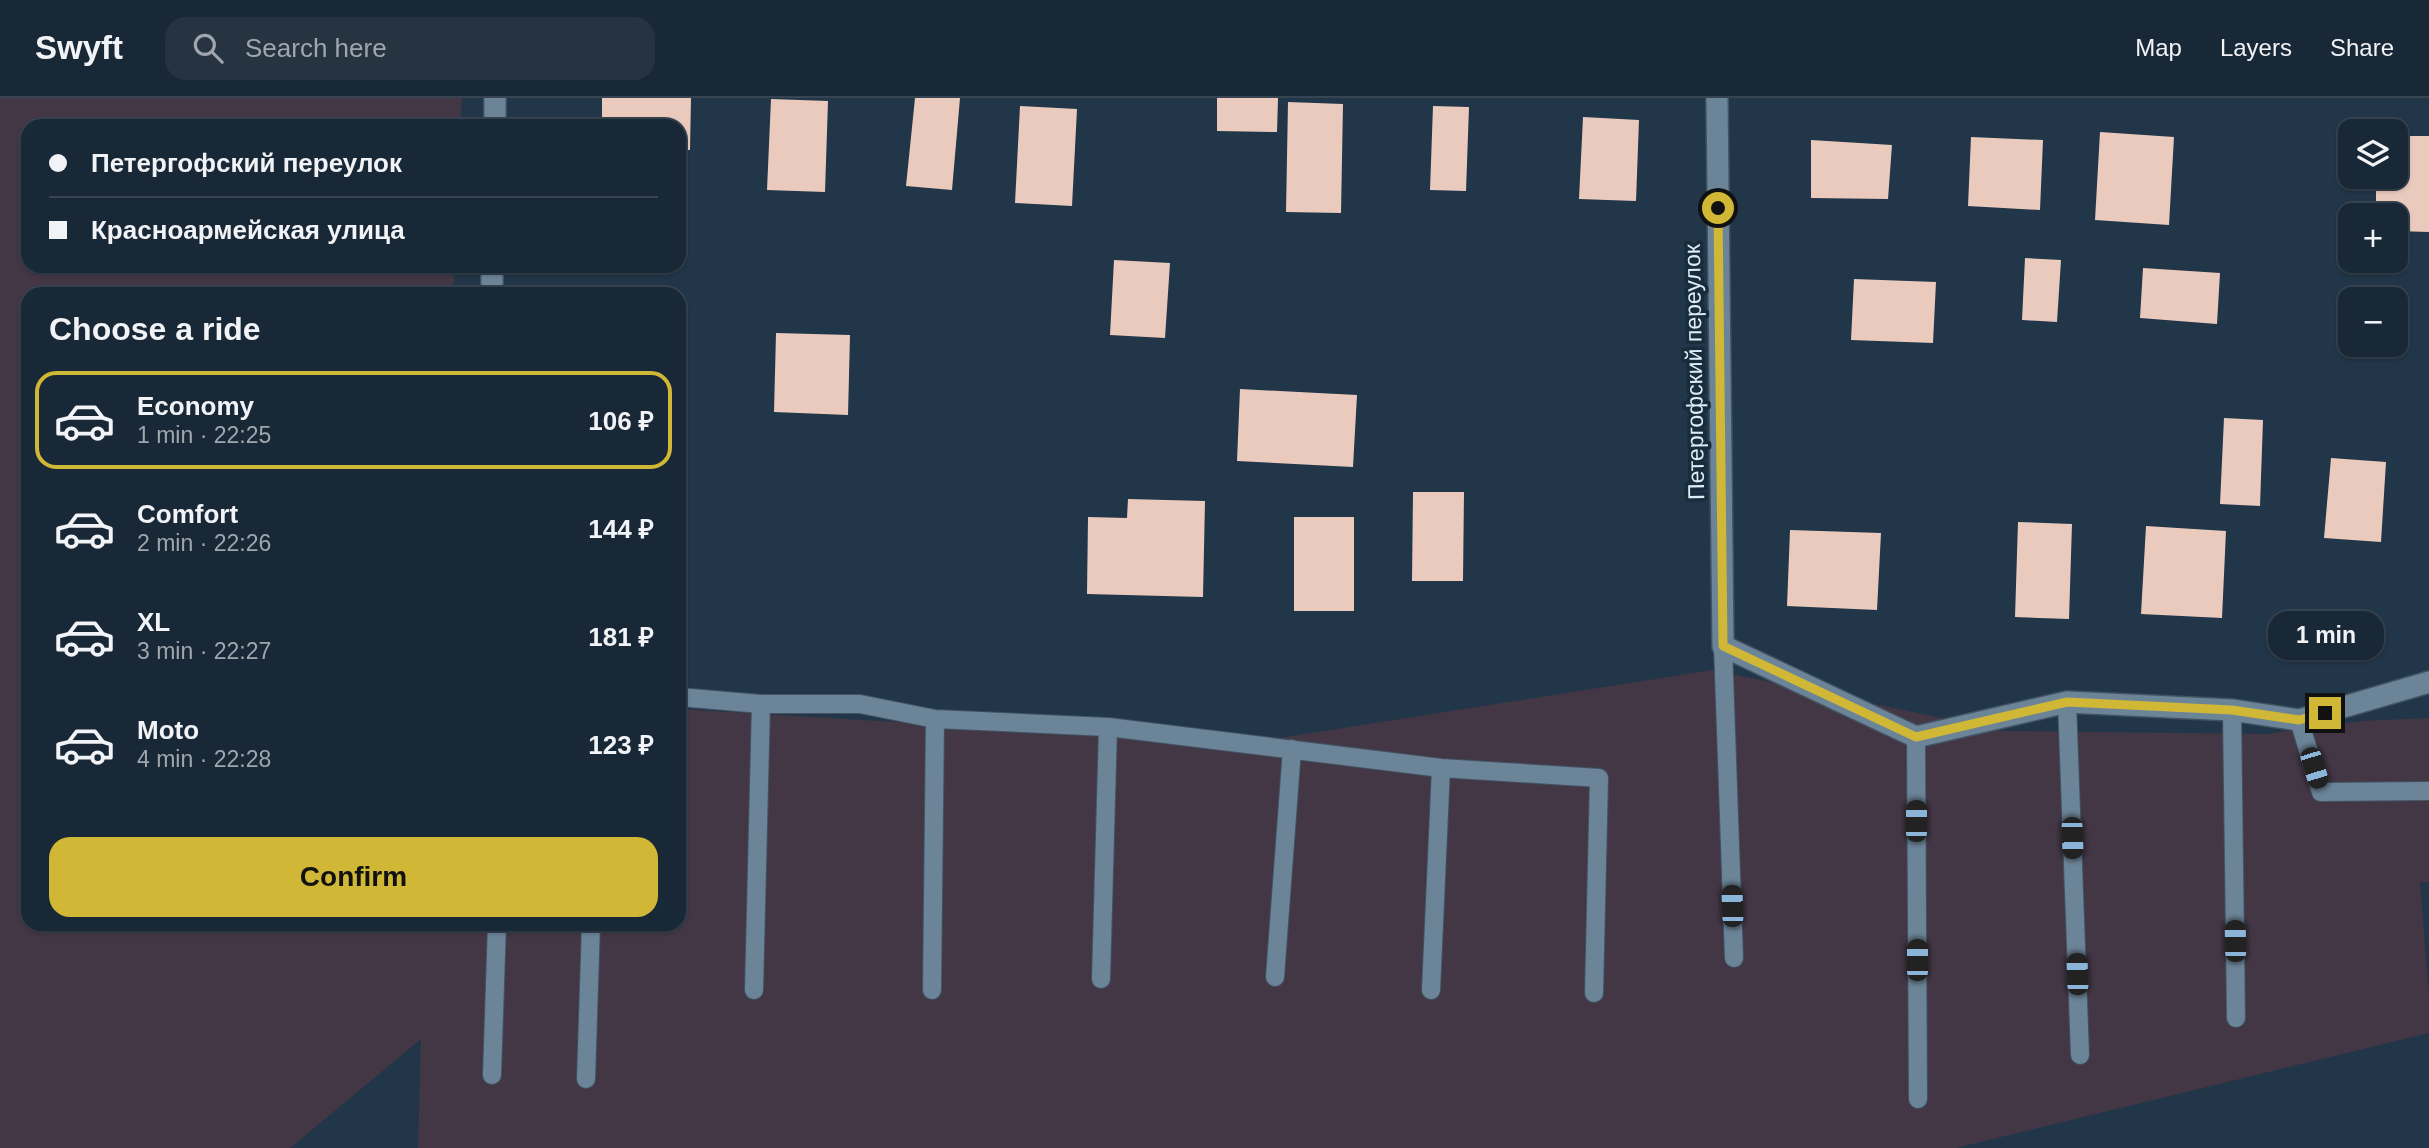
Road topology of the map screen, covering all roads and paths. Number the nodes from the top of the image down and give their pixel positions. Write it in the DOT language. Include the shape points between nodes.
graph roads {
  1 [pos="495,98"];
  2 [pos="1717,98"];
  3 [pos="495,119"];
  4 [pos="1723,646"];
  5 [pos="2429,682"];
  6 [pos="686,698"];
  7 [pos="2067,702"];
  8 [pos="761,704"];
  9 [pos="2232,710"];
  10 [pos="935,719"];
  11 [pos="2299,720"];
  12 [pos="1108,727"];
  13 [pos="1916,737"];
  14 [pos="1292,749"];
  15 [pos="1441,768"];
  16 [pos="2429,791"];
  17 [pos="497,931"];
  18 [pos="591,931"];
  19 [pos="1734,958"];
  20 [pos="1275,976"];
  21 [pos="1101,979"];
  22 [pos="754,990"];
  23 [pos="932,990"];
  24 [pos="1431,990"];
  25 [pos="1594,993"];
  26 [pos="2236,1018"];
  27 [pos="2080,1055"];
  28 [pos="492,1075"];
  29 [pos="586,1079"];
  30 [pos="1918,1099"];
  1 -- 3 [label="street"];
  2 -- 4 [label="street, Петергофский переулок"];
  4 -- 13 [label="street"];
  4 -- 19 [label="lane"];
  5 -- 11 [label="street"];
  6 -- 8 [label="lane"];
  7 -- 9 [label="street"];
  7 -- 13 [label="street"];
  7 -- 27 [label="lane"];
  8 -- 10 [label="lane" via="860,705"];
  8 -- 22 [label="lane"];
  9 -- 11 [label="street"];
  9 -- 26 [label="lane"];
  10 -- 12 [label="lane"];
  10 -- 23 [label="lane"];
  11 -- 16 [label="lane" via="2321,792"];
  12 -- 14 [label="lane"];
  12 -- 21 [label="lane"];
  13 -- 30 [label="lane"];
  14 -- 15 [label="lane"];
  14 -- 20 [label="lane"];
  15 -- 24 [label="lane"];
  15 -- 25 [label="lane" via="1599,779"];
  17 -- 28 [label="lane"];
  18 -- 29 [label="lane"];
}
